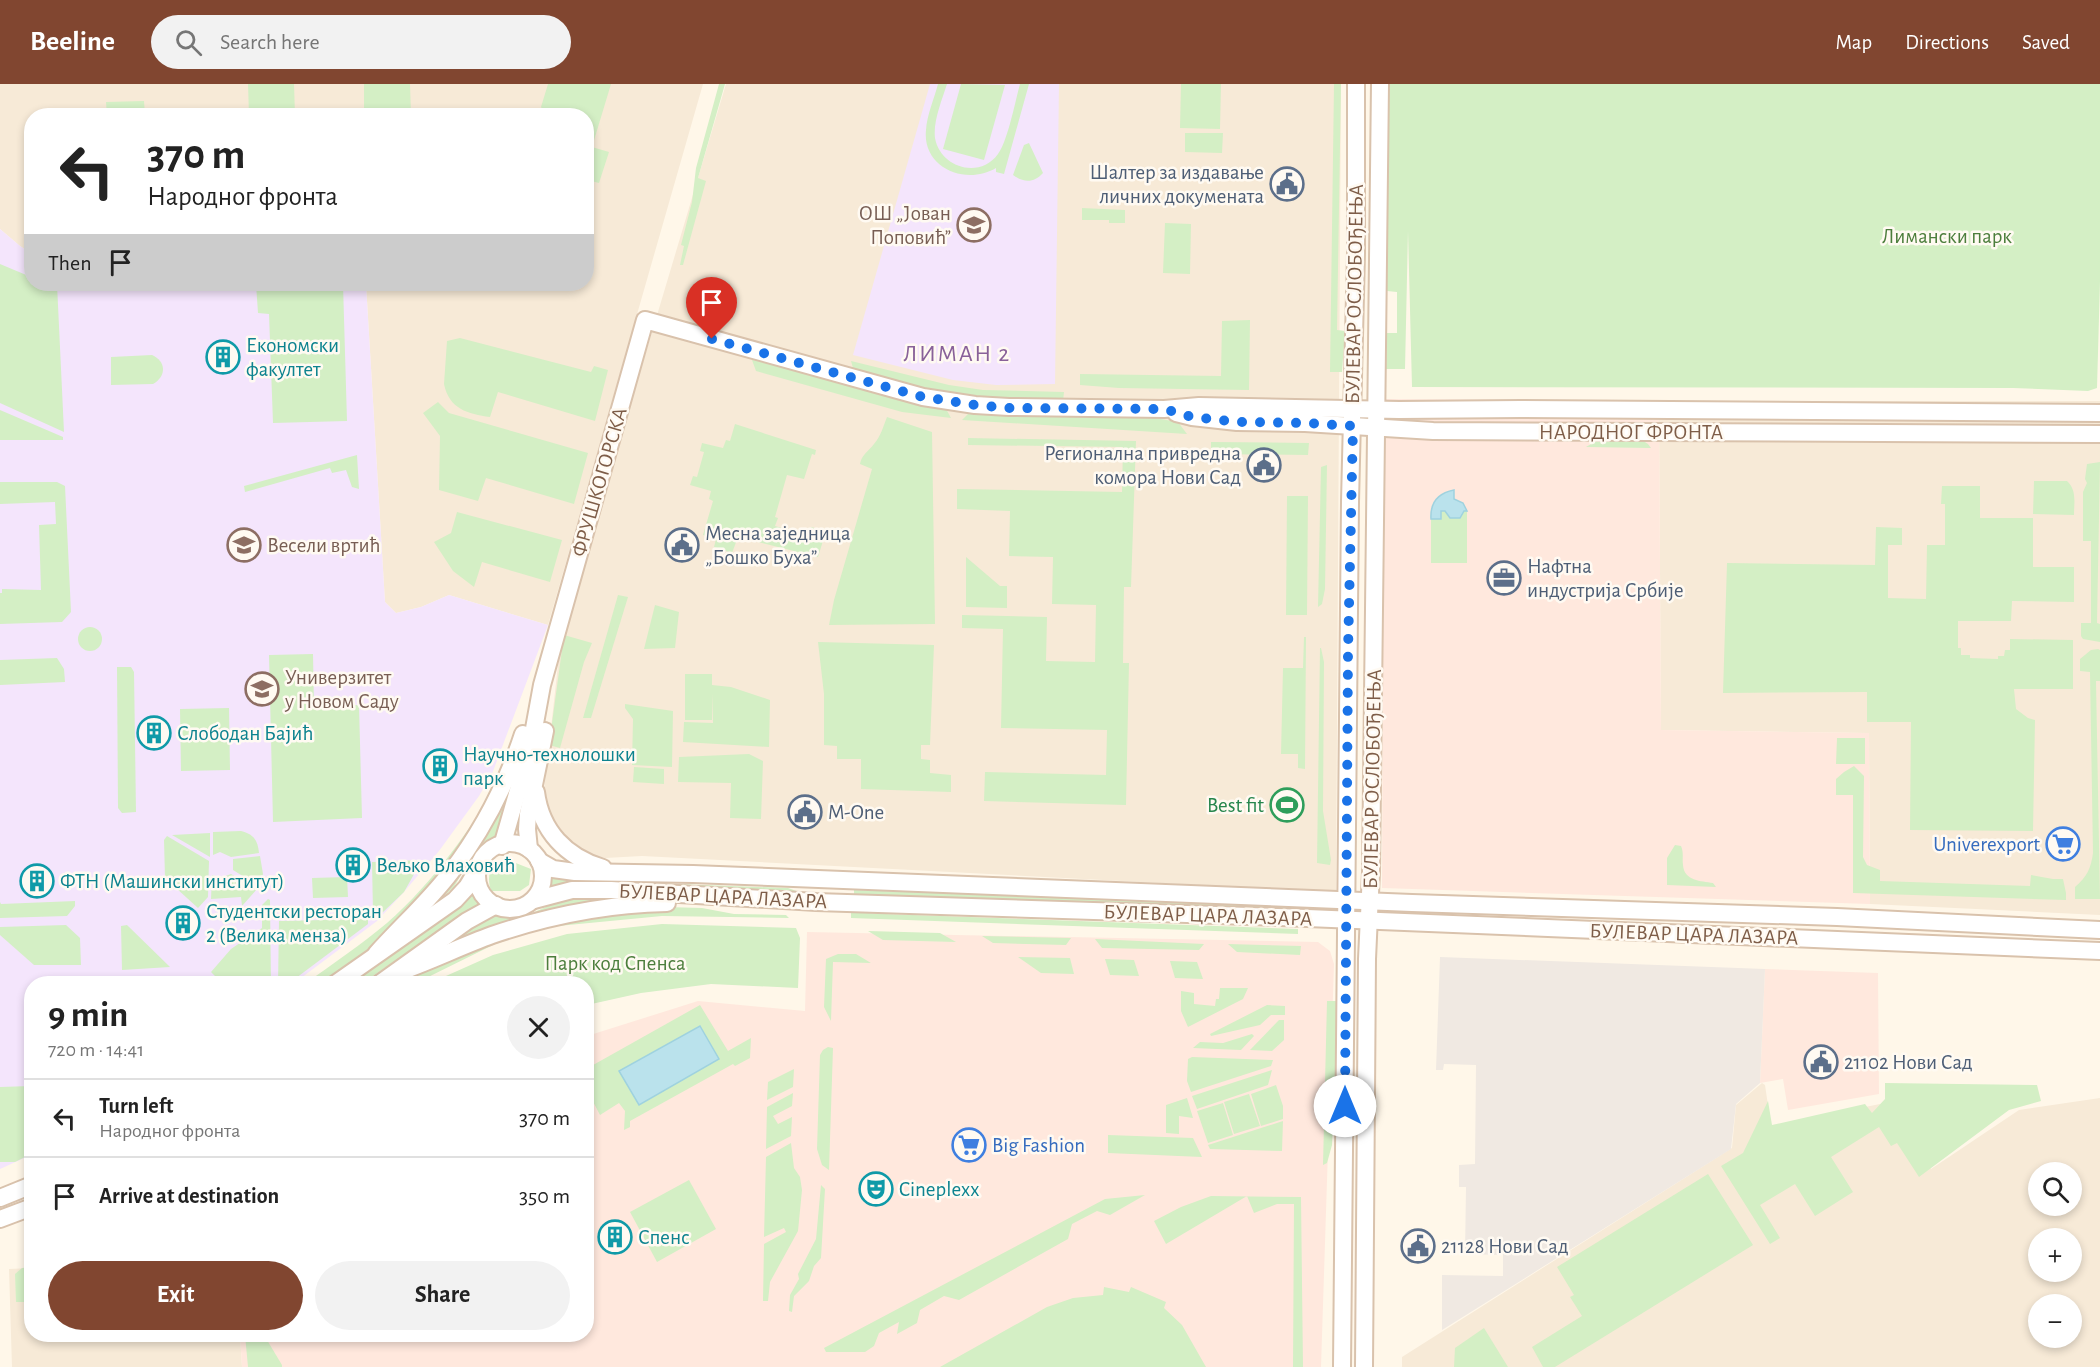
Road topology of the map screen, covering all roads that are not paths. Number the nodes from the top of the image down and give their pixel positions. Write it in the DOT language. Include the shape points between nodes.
graph roads {
  1 [pos="1356,84"];
  2 [pos="1380,84"];
  3 [pos="645,320"];
  4 [pos="1377,410"];
  5 [pos="2100,413"];
  6 [pos="1353,418"];
  7 [pos="1377,428"];
  8 [pos="2100,434"];
  9 [pos="554,644"];
  10 [pos="542,685"];
  11 [pos="535,783"];
  12 [pos="502,846"];
  13 [pos="535,855"];
  14 [pos="476,872"];
  15 [pos="624,874"];
  16 [pos="712,897"];
  17 [pos="1347,899"];
  18 [pos="534,900"];
  19 [pos="1370,901"];
  20 [pos="496,905"];
  21 [pos="1346,920"];
  22 [pos="1369,921"];
  23 [pos="2100,930"];
  24 [pos="2100,951"];
  25 [pos="376,954"];
  26 [pos="394,974"];
  27 [pos="346,976"];
  28 [pos="391,976"];
  29 [pos="24,1188"];
  30 [pos="0,1198"];
  31 [pos="24,1210"];
  32 [pos="0,1219"];
  33 [pos="1342,1367"];
  34 [pos="1364,1367"];
  1 -- 6 [label="main road, БУЛЕВАР ОСЛОБОЂЕЊА"];
  2 -- 4 [label="main road, БУЛЕВАР ОСЛОБОЂЕЊА"];
  3 -- 6 [label="main road, НАРОДНОГ ФРОНТА" via="957,403 1009,408 1164,409 1237,422 1305,423"];
  3 -- 9 [label="main road, ФРУШКОГОРСКА"];
  4 -- 5 [label="main road, НАРОДНОГ ФРОНТА"];
  4 -- 6 [label="main road, НАРОДНОГ ФРОНТА"];
  4 -- 7 [label="main road, БУЛЕВАР ОСЛОБОЂЕЊА"];
  6 -- 7 [label="main road, НАРОДНОГ ФРОНТА"];
  6 -- 17 [label="main road, БУЛЕВАР ОСЛОБОЂЕЊА"];
  7 -- 8 [label="main road, НАРОДНОГ ФРОНТА"];
  7 -- 19 [label="main road, БУЛЕВАР ОСЛОБОЂЕЊА"];
  9 -- 10 [label="main road, ФРУШКОГОРСКА"];
  9 -- 11 [label="main road, ФРУШКОГОРСКА" via="554,679"];
  10 -- 12 [label="main road, ФРУШКОГОРСКА" via="530,750"];
  10 -- 25 [label="main road" via="496,802 450,873"];
  11 -- 13 [label="main road, ФРУШКОГОРСКА" via="527,829"];
  11 -- 15 [label="main road" via="541,814 562,847 582,860"];
  12 -- 13 [label="main road" via="519,845"];
  12 -- 14 [label="main road" via="482,857"];
  13 -- 15 [label="main road, БУЛЕВАР ЦАРА ЛАЗАРА" via="561,870"];
  13 -- 18 [label="main road" via="542,868 542,882"];
  14 -- 20 [label="main road" via="484,898"];
  14 -- 25 [label="main road" via="455,900"];
  15 -- 17 [label="main road, БУЛЕВАР ЦАРА ЛАЗАРА"];
  16 -- 18 [label="main road, БУЛЕВАР ЦАРА ЛАЗАРА" via="572,890"];
  16 -- 21 [label="main road, БУЛЕВАР ЦАРА ЛАЗАРА"];
  16 -- 26 [label="main road" via="685,903 609,908 542,921 489,936"];
  17 -- 19 [label="main road, БУЛЕВАР ЦАРА ЛАЗАРА"];
  17 -- 21 [label="main road, БУЛЕВАР ОСЛОБОЂЕЊА"];
  18 -- 20 [label="main road" via="520,907"];
  19 -- 22 [label="main road, БУЛЕВАР ОСЛОБОЂЕЊА"];
  19 -- 23 [label="main road, БУЛЕВАР ЦАРА ЛАЗАРА" via="1826,916"];
  20 -- 26 [label="main road"];
  21 -- 22 [label="main road, БУЛЕВАР ЦАРА ЛАЗАРА"];
  21 -- 33 [label="main road, БУЛЕВАР ОСЛОБОЂЕЊА"];
  22 -- 24 [label="main road, БУЛЕВАР ЦАРА ЛАЗАРА"];
  22 -- 34 [label="main road, БУЛЕВАР ОСЛОБОЂЕЊА"];
  25 -- 27 [label="main road"];
  26 -- 28 [label="main road"];
  29 -- 30 [label="main road"];
  31 -- 32 [label="main road"];
}
